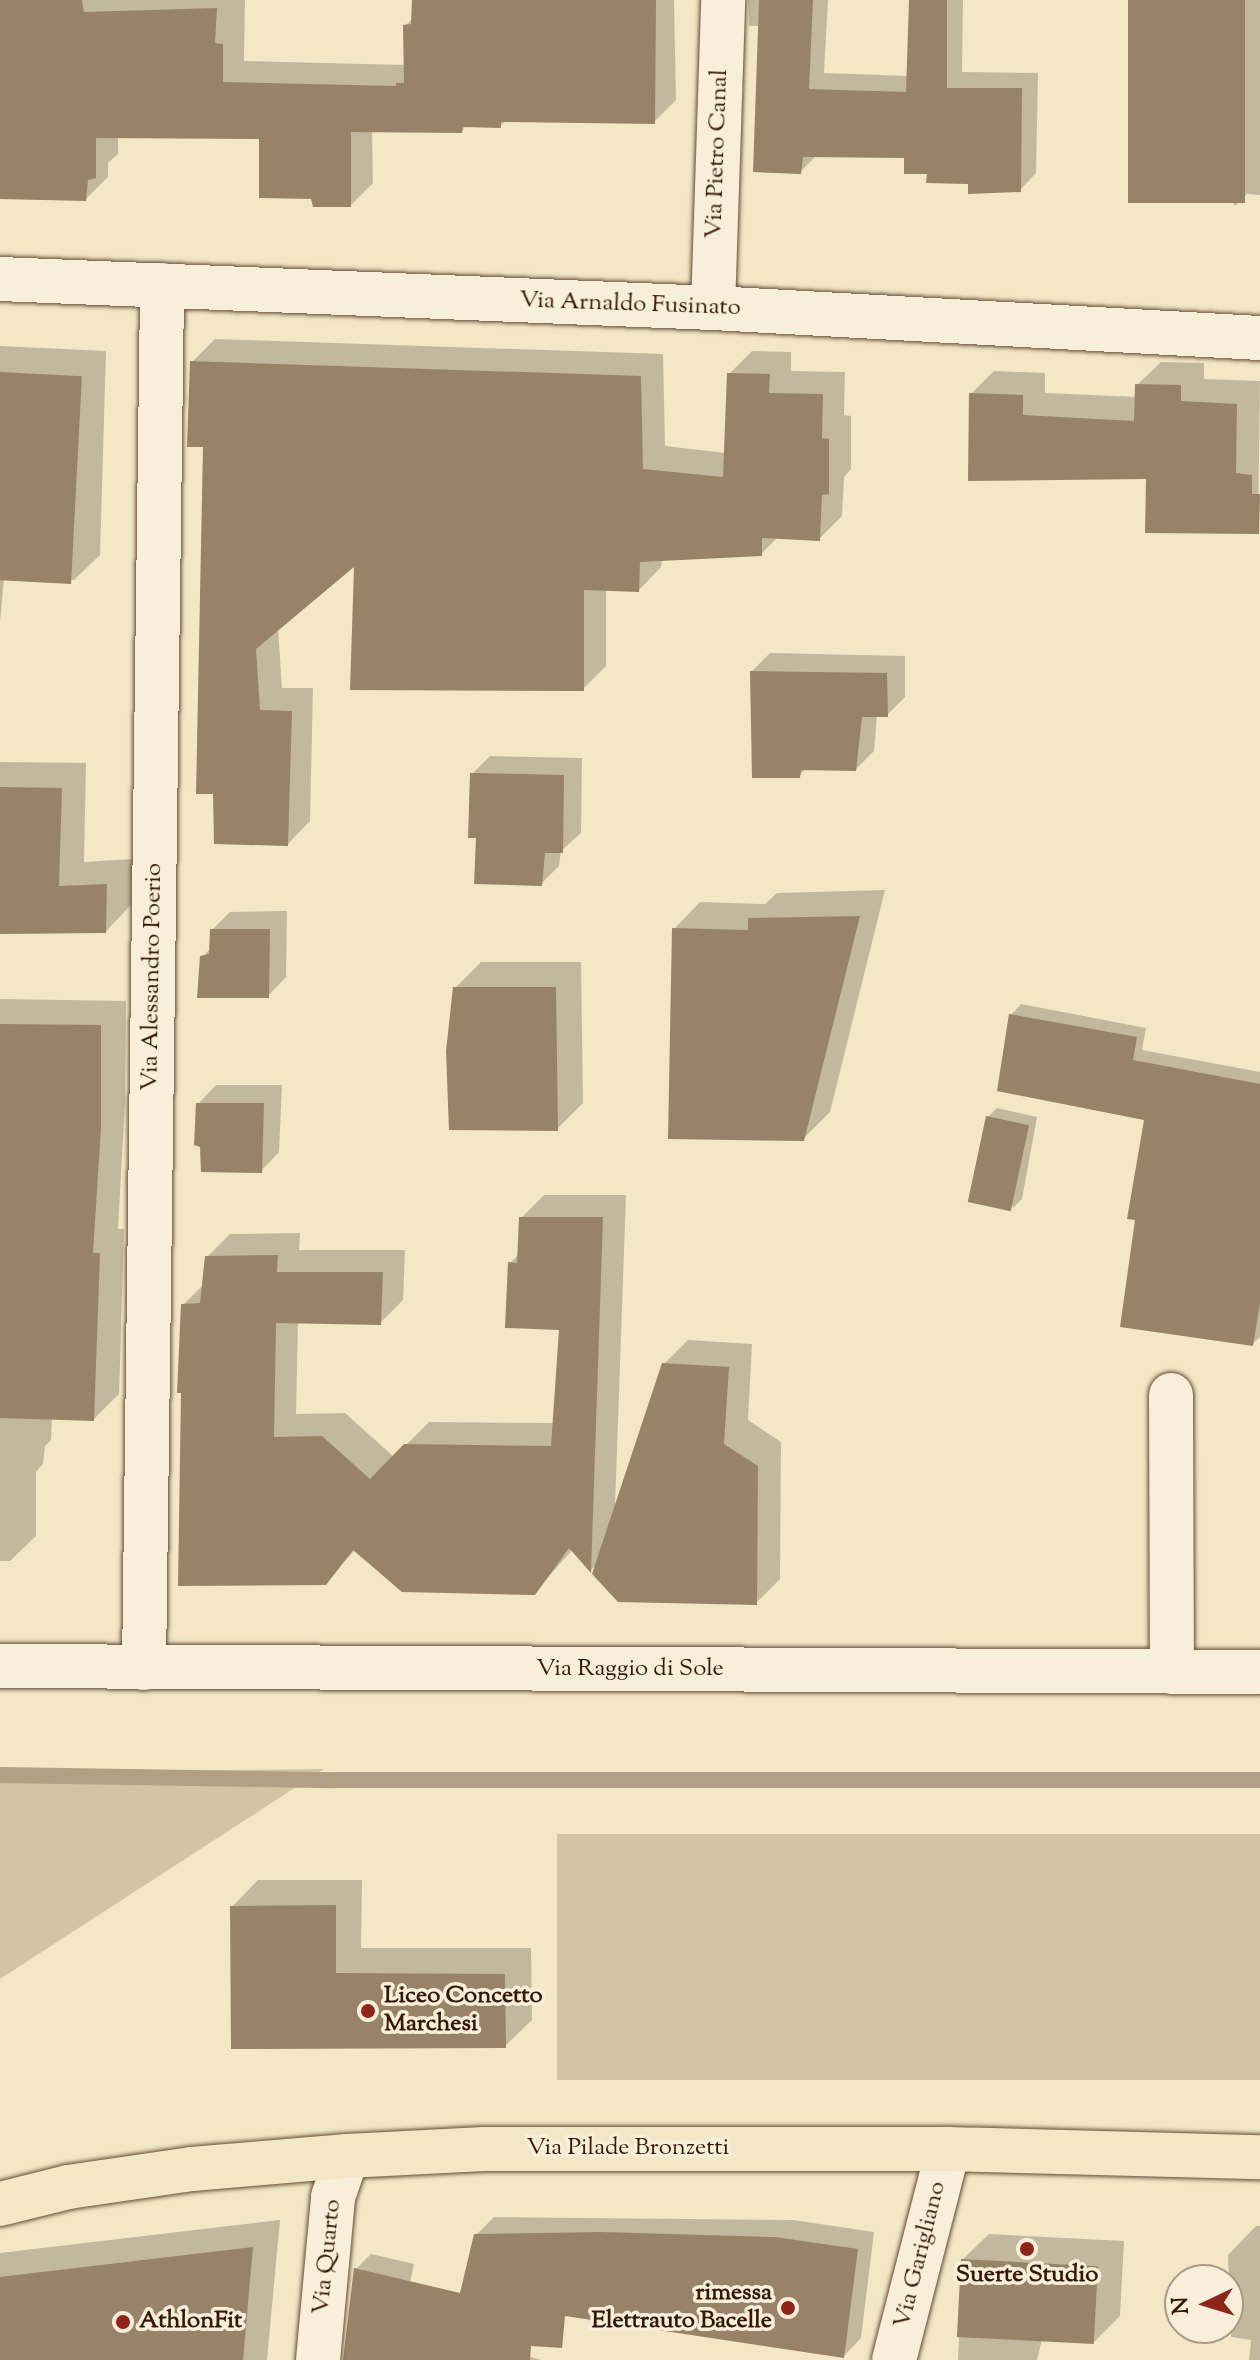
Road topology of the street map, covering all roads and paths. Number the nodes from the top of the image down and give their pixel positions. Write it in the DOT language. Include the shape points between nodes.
graph roads {
  1 [pos="723,0"];
  2 [pos="0,279"];
  3 [pos="162,285"];
  4 [pos="713,308"];
  5 [pos="1260,338"];
  6 [pos="1171,1395"];
  7 [pos="0,1666"];
  8 [pos="144,1668"];
  9 [pos="1172,1672"];
  10 [pos="1260,1672"];
  11 [pos="948,2149"];
  12 [pos="347,2156"];
  13 [pos="1260,2157"];
  14 [pos="0,2204"];
  15 [pos="318,2360"];
  16 [pos="894,2360"];
  1 -- 4 [label="street, Via Pietro Canal"];
  2 -- 3 [label="street, Via Arnaldo Fusinato"];
  3 -- 4 [label="street, Via Arnaldo Fusinato"];
  3 -- 8 [label="street, Via Alessandro Poerio"];
  4 -- 5 [label="street, Via Arnaldo Fusinato"];
  6 -- 9 [label="street"];
  7 -- 8 [label="street, Via Raggio di Sole"];
  8 -- 9 [label="street, Via Raggio di Sole"];
  9 -- 10 [label="street, Via Raggio di Sole"];
  11 -- 12 [label="main road, Via Pilade Bronzetti" via="484,2149"];
  11 -- 13 [label="main road, Via Pilade Bronzetti"];
  11 -- 16 [label="street, Via Garigliano"];
  12 -- 14 [label="main road, Via Pilade Bronzetti" via="192,2169 68,2187"];
  12 -- 15 [label="street, Via Quarto" via="333,2197"];
}
